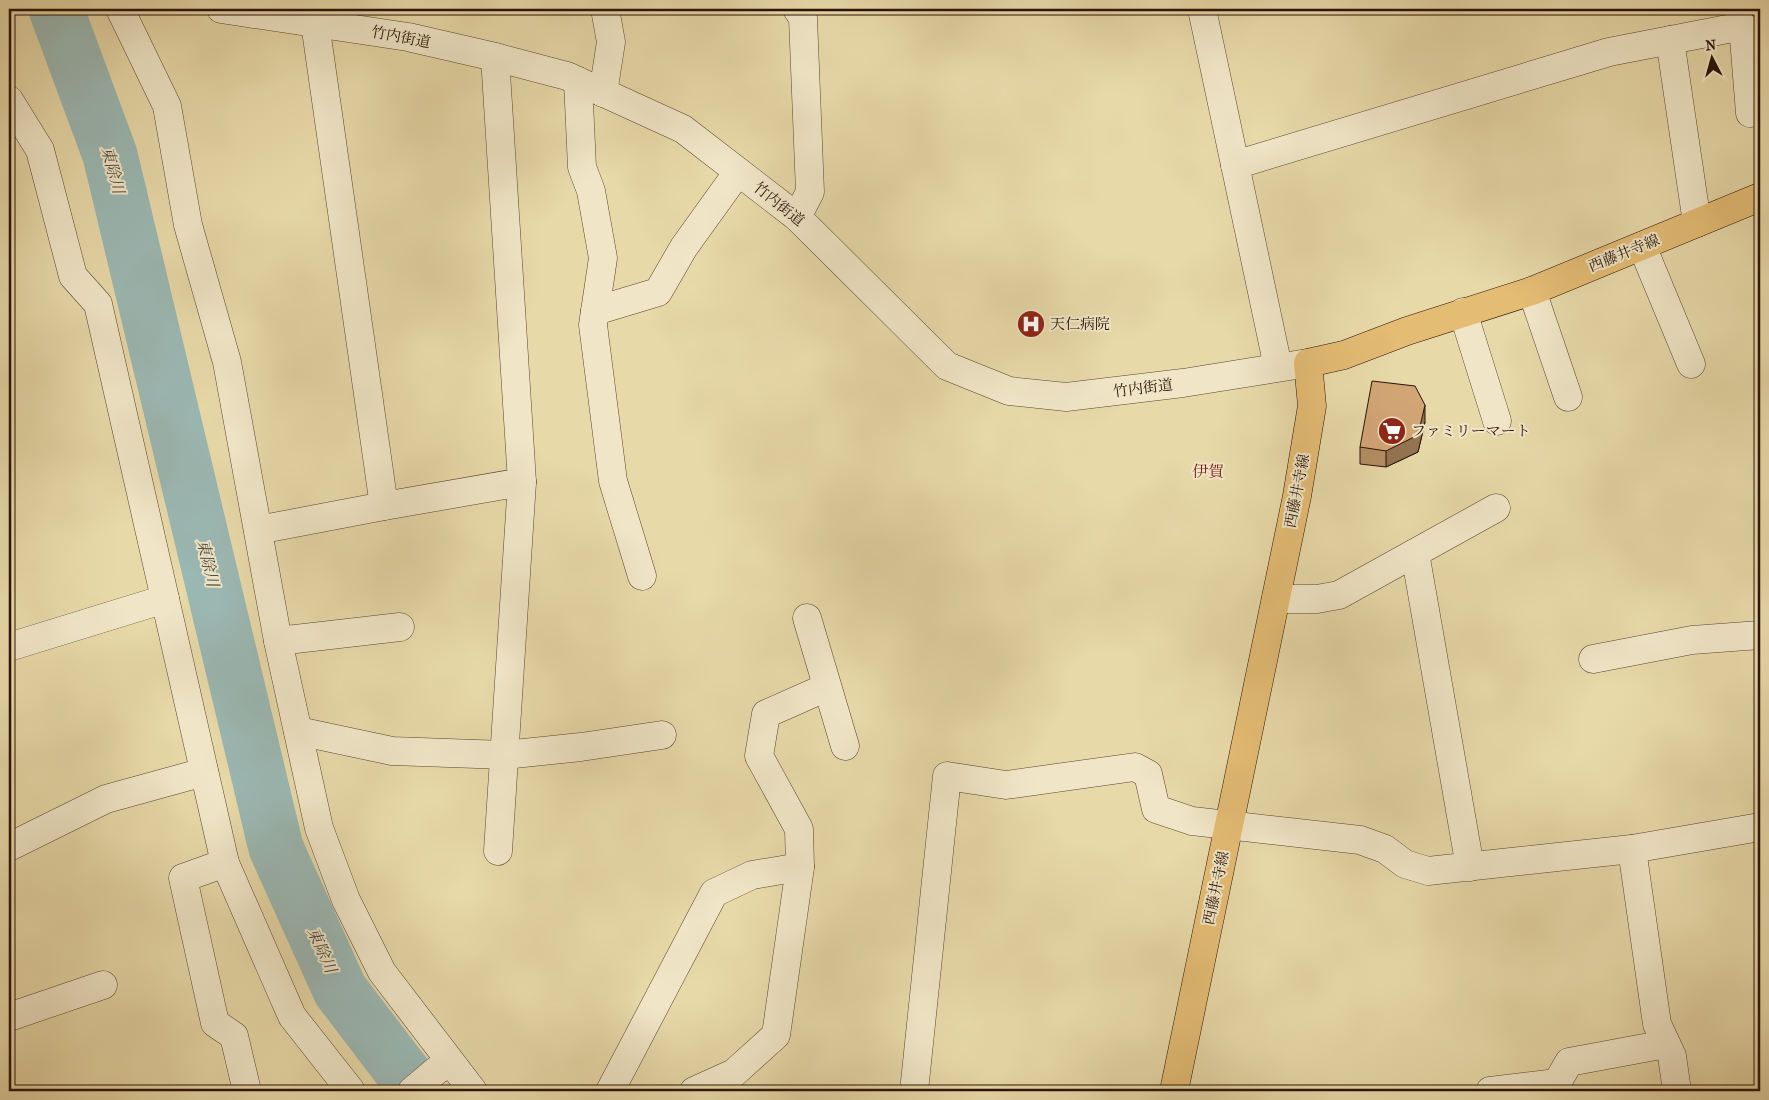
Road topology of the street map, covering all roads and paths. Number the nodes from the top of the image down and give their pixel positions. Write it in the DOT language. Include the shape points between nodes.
graph roads {
  1 [pos="120,9"];
  2 [pos="221,9"];
  3 [pos="605,9"];
  4 [pos="797,9"];
  5 [pos="1202,9"];
  6 [pos="272,12"];
  7 [pos="315,23"];
  8 [pos="1670,40"];
  9 [pos="495,57"];
  10 [pos="578,81"];
  11 [pos="603,93"];
  12 [pos="9,100"];
  13 [pos="1750,113"];
  14 [pos="1235,165"];
  15 [pos="738,172"];
  16 [pos="1760,197"];
  17 [pos="797,218"];
  18 [pos="1697,223"];
  19 [pos="1642,246"];
  20 [pos="1532,291"];
  21 [pos="595,311"];
  22 [pos="1463,312"];
  23 [pos="1308,362"];
  24 [pos="1691,364"];
  25 [pos="1278,367"];
  26 [pos="1568,397"];
  27 [pos="1497,421"];
  28 [pos="522,482"];
  29 [pos="384,506"];
  30 [pos="1496,508"];
  31 [pos="258,530"];
  32 [pos="1415,553"];
  33 [pos="642,576"];
  34 [pos="165,599"];
  35 [pos="1276,599"];
  36 [pos="807,618"];
  37 [pos="400,627"];
  38 [pos="1760,634"];
  39 [pos="278,641"];
  40 [pos="9,648"];
  41 [pos="1593,659"];
  42 [pos="827,687"];
  43 [pos="298,731"];
  44 [pos="662,735"];
  45 [pos="844,746"];
  46 [pos="505,755"];
  47 [pos="204,772"];
  48 [pos="1229,825"];
  49 [pos="1760,827"];
  50 [pos="9,847"];
  51 [pos="1632,849"];
  52 [pos="498,851"];
  53 [pos="225,863"];
  54 [pos="1470,867"];
  55 [pos="800,868"];
  56 [pos="103,985"];
  57 [pos="9,1017"];
  58 [pos="1666,1044"];
  59 [pos="444,1067"];
  60 [pos="247,1091"];
  61 [pos="352,1091"];
  62 [pos="412,1091"];
  63 [pos="473,1091"];
  64 [pos="610,1091"];
  65 [pos="694,1091"];
  66 [pos="914,1091"];
  67 [pos="1174,1091"];
  68 [pos="1490,1091"];
  69 [pos="1677,1091"];
  1 -- 31 [label="street" via="167,106 188,225 228,362"];
  2 -- 6 [label="street, 竹内街道"];
  3 -- 11 [label="street" via="611,42"];
  4 -- 17 [label="street" via="802,18 810,192"];
  5 -- 14 [label="street"];
  6 -- 7 [label="street, 竹内街道"];
  7 -- 9 [label="street, 竹内街道" via="408,37"];
  7 -- 29 [label="street"];
  8 -- 13 [label="street" via="1744,26"];
  8 -- 14 [label="street" via="1609,52"];
  8 -- 18 [label="street"];
  9 -- 10 [label="street, 竹内街道"];
  9 -- 28 [label="street"];
  10 -- 11 [label="street, 竹内街道"];
  10 -- 21 [label="street" via="582,167 591,191 603,258"];
  11 -- 15 [label="street, 竹内街道" via="683,129"];
  12 -- 34 [label="street" via="40,150 73,276 98,304"];
  14 -- 25 [label="street"];
  15 -- 17 [label="street, 竹内街道"];
  15 -- 21 [label="street" via="684,247 658,292"];
  16 -- 18 [label="main road, 西藤井寺線"];
  17 -- 25 [label="street, 竹内街道" via="948,366 1009,391 1066,397"];
  18 -- 19 [label="main road, 西藤井寺線"];
  19 -- 20 [label="main road, 西藤井寺線"];
  19 -- 24 [label="street"];
  20 -- 22 [label="main road, 西藤井寺線"];
  20 -- 26 [label="street"];
  21 -- 33 [label="street" via="593,325 613,481"];
  22 -- 23 [label="main road, 西藤井寺線" via="1344,355"];
  22 -- 27 [label="street"];
  23 -- 25 [label="street, 竹内街道"];
  23 -- 35 [label="main road, 西藤井寺線" via="1312,406"];
  28 -- 29 [label="street"];
  28 -- 46 [label="street"];
  29 -- 31 [label="street"];
  30 -- 32 [label="street"];
  31 -- 39 [label="street"];
  32 -- 35 [label="street" via="1339,594 1317,599"];
  32 -- 54 [label="street"];
  34 -- 40 [label="street"];
  34 -- 47 [label="street"];
  35 -- 48 [label="main road, 西藤井寺線"];
  36 -- 42 [label="street"];
  37 -- 39 [label="street"];
  38 -- 41 [label="street" via="1692,640"];
  39 -- 43 [label="street"];
  42 -- 45 [label="street"];
  42 -- 55 [label="street" via="766,714 759,756 799,829"];
  43 -- 46 [label="street" via="392,751"];
  43 -- 59 [label="street" via="319,828 346,900 382,972"];
  44 -- 46 [label="street"];
  46 -- 52 [label="street"];
  47 -- 50 [label="street" via="106,799"];
  47 -- 53 [label="street"];
  48 -- 54 [label="street" via="1360,840 1385,849 1405,864 1428,871"];
  48 -- 66 [label="street" via="1192,821 1156,808 1148,774 1135,766 1006,785 947,776"];
  48 -- 67 [label="main road, 西藤井寺線"];
  49 -- 51 [label="street"];
  51 -- 54 [label="street"];
  51 -- 58 [label="street" via="1657,1024"];
  53 -- 60 [label="street" via="183,878 215,1023 234,1036"];
  53 -- 61 [label="street" via="292,1016"];
  55 -- 64 [label="street" via="752,875 714,893"];
  55 -- 65 [label="street" via="776,1035 734,1073"];
  56 -- 57 [label="street"];
  58 -- 68 [label="street" via="1569,1062 1558,1083"];
  58 -- 69 [label="street" via="1672,1056"];
  59 -- 62 [label="street"];
  59 -- 63 [label="street"];
}
